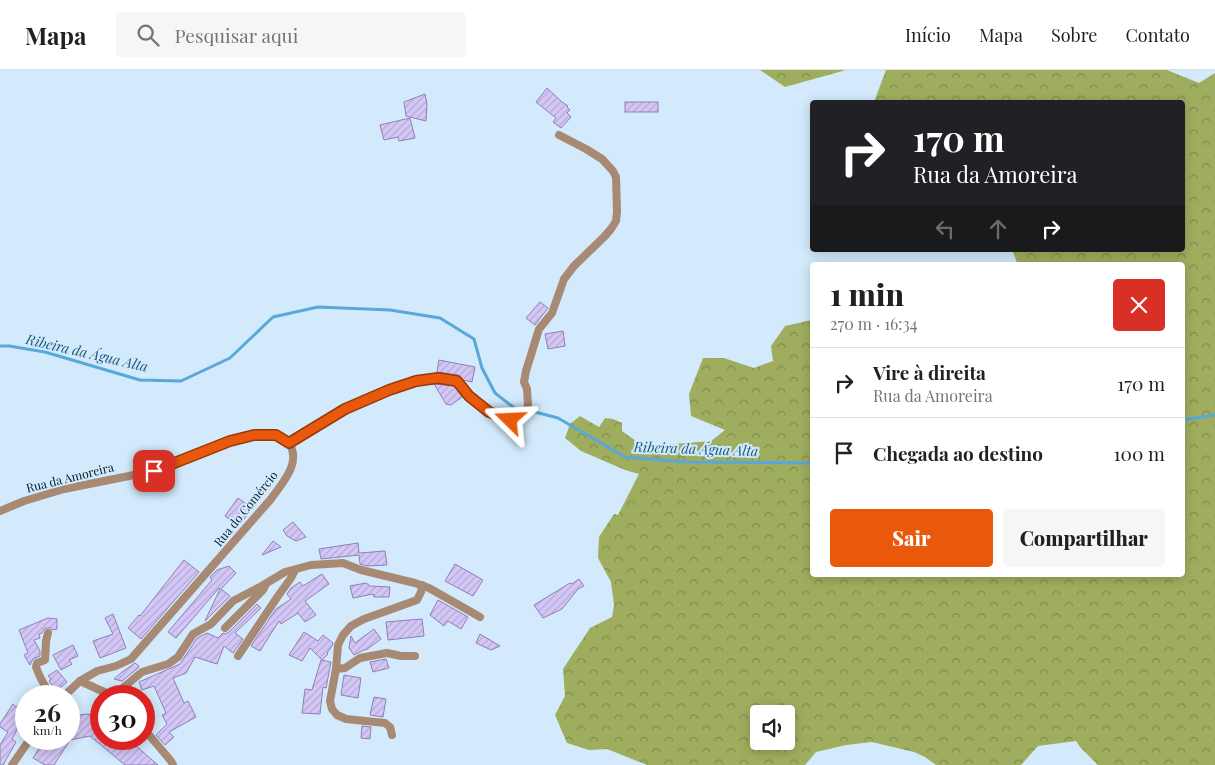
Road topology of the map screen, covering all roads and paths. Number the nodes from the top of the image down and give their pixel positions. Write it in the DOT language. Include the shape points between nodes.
graph roads {
  1 [pos="558,135"];
  2 [pos="289,443"];
  3 [pos="0,511"];
  4 [pos="295,570"];
  5 [pos="266,584"];
  6 [pos="422,585"];
  7 [pos="480,617"];
  8 [pos="225,628"];
  9 [pos="48,632"];
  10 [pos="238,656"];
  11 [pos="415,656"];
  12 [pos="336,669"];
  13 [pos="80,681"];
  14 [pos="45,685"];
  15 [pos="76,685"];
  16 [pos="126,685"];
  17 [pos="90,686"];
  18 [pos="392,735"];
  19 [pos="155,742"];
  20 [pos="22,750"];
  21 [pos="12,765"];
  22 [pos="173,765"];
  1 -- 2 [label="street" via="602,159 613,171 616,177 616,221 564,279 552,313 539,329 524,382 528,405 524,416 510,420 489,412 457,381 438,378 416,381 345,409"];
  2 -- 3 [label="street, Rua da Amoreira" via="276,435 254,435 154,471 64,489"];
  2 -- 13 [label="street, Rua do Comércio" via="293,462 277,491 163,623 131,659"];
  4 -- 5 [label="street" via="285,572"];
  4 -- 6 [label="street" via="311,565 343,563"];
  4 -- 10 [label="street"];
  5 -- 8 [label="street"];
  5 -- 16 [label="street" via="234,601 211,624 193,634 178,658 142,672"];
  6 -- 7 [label="street"];
  6 -- 12 [label="street" via="417,600 351,626 338,645"];
  9 -- 14 [label="street" via="45,660 37,663 36,667"];
  11 -- 12 [label="street" via="387,653 360,658 345,668"];
  12 -- 18 [label="street" via="330,701 337,715 386,723"];
  13 -- 15 [label="street, Rua do Comércio"];
  13 -- 17 [label="street"];
  19 -- 22 [label="street"];
  20 -- 21 [label="street"];
}
